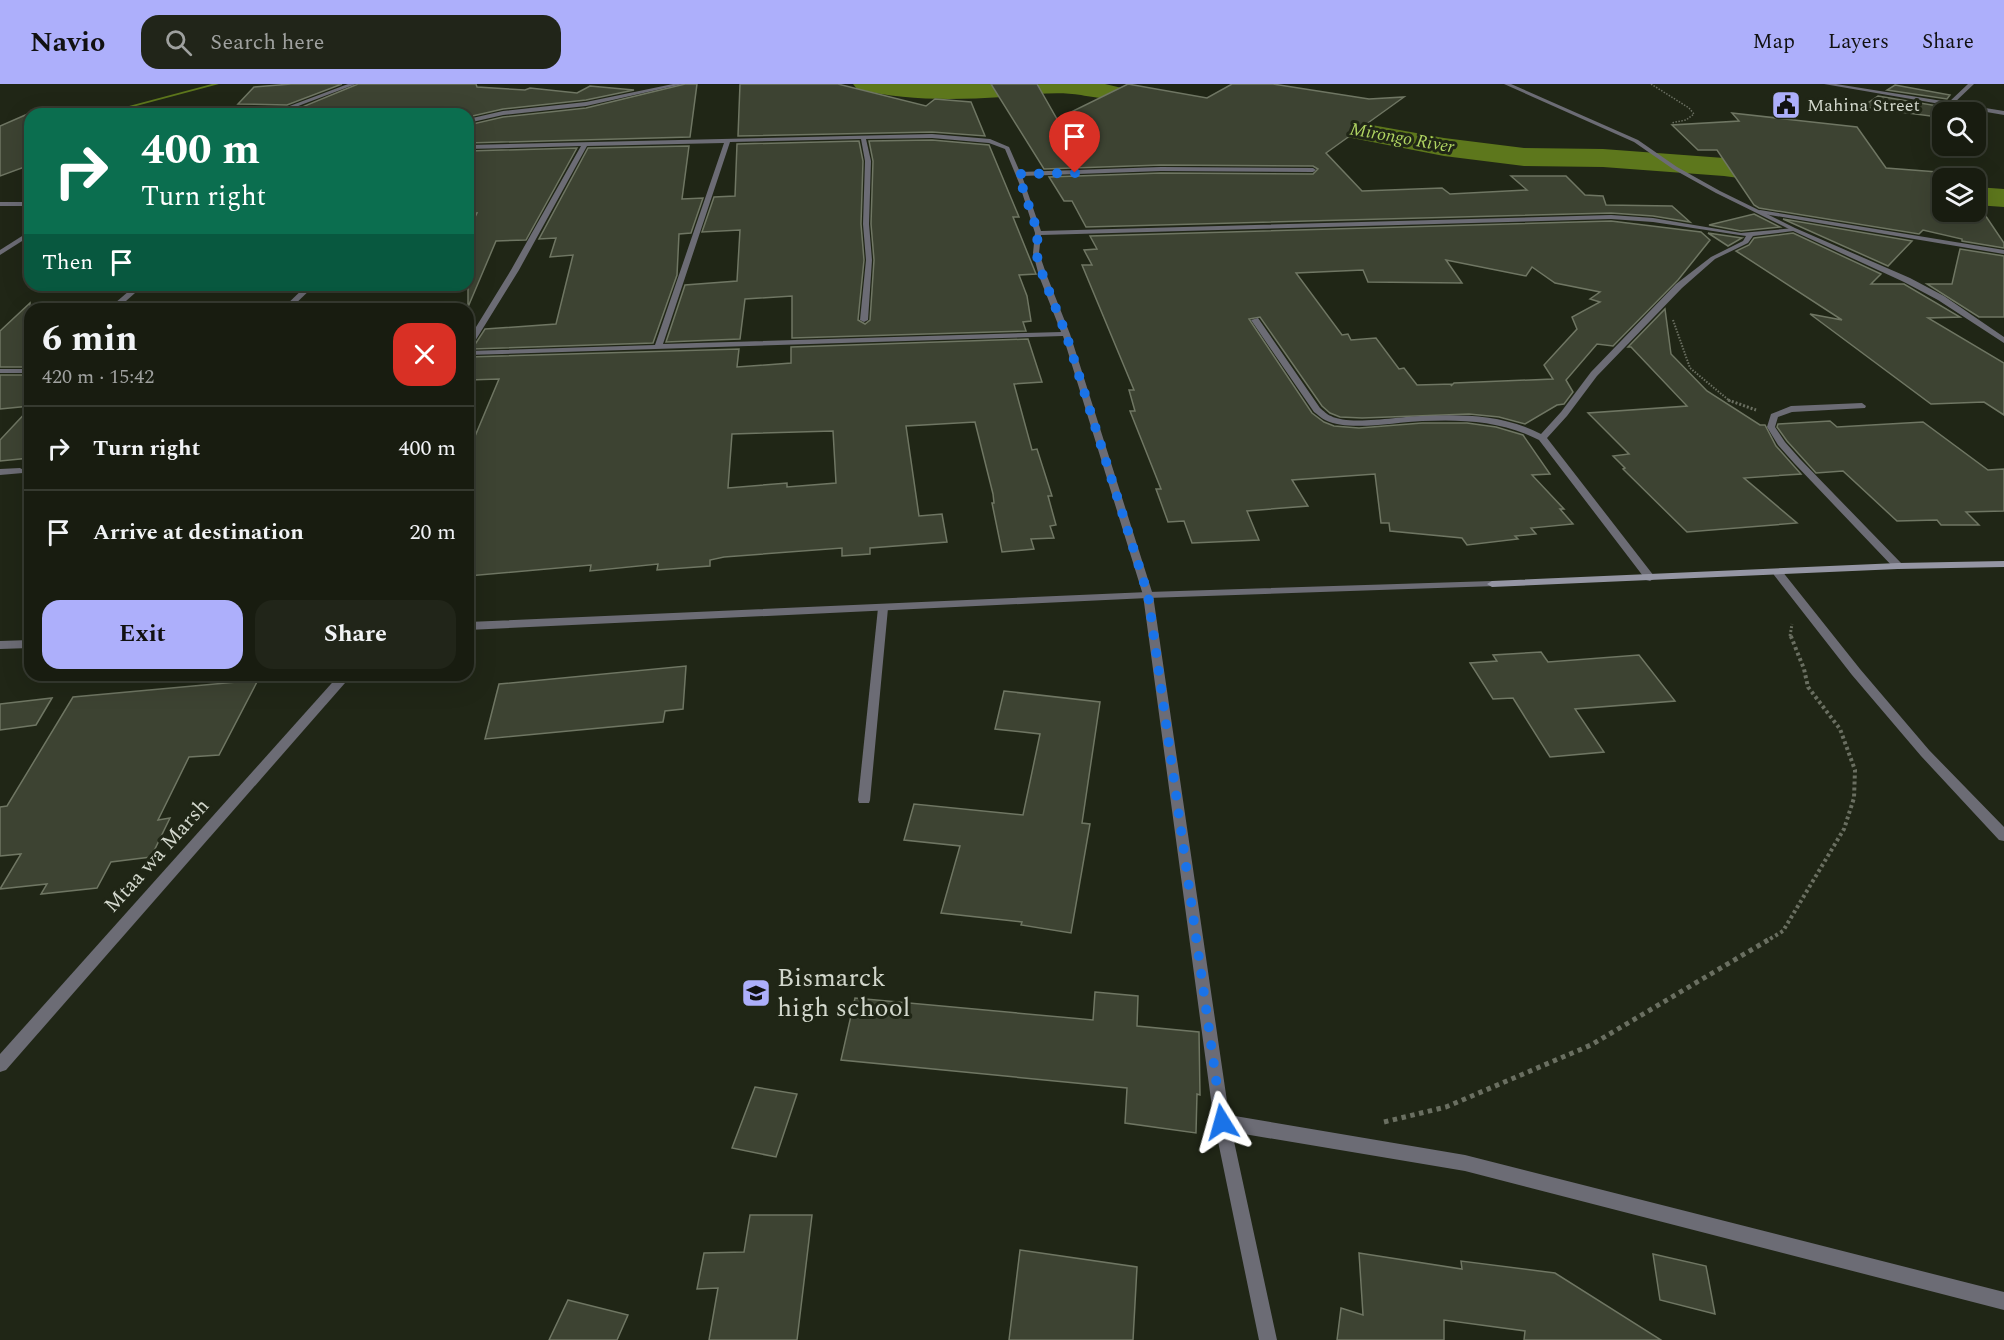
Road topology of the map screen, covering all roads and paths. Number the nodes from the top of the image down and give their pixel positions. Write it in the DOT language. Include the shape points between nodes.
graph roads {
  1 [pos="353,84"];
  2 [pos="680,84"];
  3 [pos="1507,84"];
  4 [pos="1652,84"];
  5 [pos="1827,84"];
  6 [pos="1971,84"];
  7 [pos="1938,102"];
  8 [pos="1952,102"];
  9 [pos="291,108"];
  10 [pos="1986,110"];
  11 [pos="2004,113"];
  12 [pos="474,120"];
  13 [pos="1671,123"];
  14 [pos="863,137"];
  15 [pos="728,140"];
  16 [pos="585,144"];
  17 [pos="474,147"];
  18 [pos="1313,170"];
  19 [pos="1018,174"];
  20 [pos="0,204"];
  21 [pos="24,204"];
  22 [pos="1760,212"];
  23 [pos="1792,229"];
  24 [pos="1038,233"];
  25 [pos="1750,235"];
  26 [pos="24,236"];
  27 [pos="2004,252"];
  28 [pos="0,253"];
  29 [pos="133,291"];
  30 [pos="305,291"];
  31 [pos="1666,299"];
  32 [pos="119,303"];
  33 [pos="292,303"];
  34 [pos="864,320"];
  35 [pos="1255,320"];
  36 [pos="1066,334"];
  37 [pos="474,336"];
  38 [pos="2004,341"];
  39 [pos="658,347"];
  40 [pos="474,353"];
  41 [pos="24,370"];
  42 [pos="0,371"];
  43 [pos="1862,406"];
  44 [pos="1774,416"];
  45 [pos="1542,438"];
  46 [pos="20,471"];
  47 [pos="0,472"];
  48 [pos="2004,564"];
  49 [pos="1898,566"];
  50 [pos="1778,573"];
  51 [pos="1650,578"];
  52 [pos="1492,584"];
  53 [pos="1148,595"];
  54 [pos="883,608"];
  55 [pos="1807,610"];
  56 [pos="474,626"];
  57 [pos="24,644"];
  58 [pos="0,645"];
  59 [pos="341,681"];
  60 [pos="864,800"];
  61 [pos="2004,836"];
  62 [pos="0,1065"];
  63 [pos="1222,1122"];
  64 [pos="1377,1124"];
  65 [pos="2004,1301"];
  66 [pos="1268,1340"];
  1 -- 9 [label="street"];
  2 -- 12 [label="street" via="586,104"];
  3 -- 22 [label="street" via="1621,134 1675,168"];
  4 -- 13 [label="path" via="1694,114"];
  5 -- 7 [label="street"];
  6 -- 8 [label="street"];
  10 -- 11 [label="street"];
  14 -- 15 [label="street"];
  14 -- 19 [label="street" via="932,136 990,141 1007,148"];
  14 -- 34 [label="street" via="868,161 869,260"];
  15 -- 16 [label="street"];
  15 -- 39 [label="street"];
  16 -- 17 [label="street"];
  16 -- 37 [label="street"];
  18 -- 19 [label="street" via="1161,169"];
  19 -- 24 [label="street"];
  20 -- 21 [label="street"];
  22 -- 23 [label="street"];
  22 -- 27 [label="street"];
  23 -- 25 [label="street"];
  23 -- 38 [label="street" via="1907,280"];
  24 -- 25 [label="street" via="1611,217"];
  24 -- 36 [label="street" via="1036,253"];
  25 -- 31 [label="street" via="1746,242 1713,258"];
  26 -- 28 [label="street"];
  29 -- 32 [label="street"];
  30 -- 33 [label="street"];
  31 -- 44 [label="path" via="1690,368 1729,401"];
  31 -- 45 [label="street" via="1594,374"];
  35 -- 45 [label="street" via="1317,410 1329,419 1347,423 1479,419 1529,428"];
  36 -- 39 [label="street"];
  36 -- 53 [label="street"];
  39 -- 40 [label="street"];
  41 -- 42 [label="street"];
  43 -- 44 [label="street" via="1791,409"];
  44 -- 49 [label="street" via="1771,427 1781,443"];
  45 -- 51 [label="street"];
  46 -- 47 [label="street"];
  48 -- 49 [label="main road"];
  49 -- 50 [label="main road"];
  50 -- 51 [label="main road"];
  50 -- 55 [label="street"];
  51 -- 52 [label="main road"];
  52 -- 53 [label="street"];
  53 -- 54 [label="street"];
  53 -- 63 [label="street"];
  54 -- 56 [label="street"];
  54 -- 60 [label="street"];
  55 -- 61 [label="street" via="1925,753"];
  55 -- 64 [label="path" via="1793,622 1790,635 1808,687 1840,729 1855,770 1854,798 1844,829 1783,931 1591,1045 1446,1107"];
  57 -- 58 [label="street"];
  59 -- 62 [label="street, Mtaa wa Marsh"];
  63 -- 65 [label="street" via="1466,1163"];
  63 -- 66 [label="street"];
}
